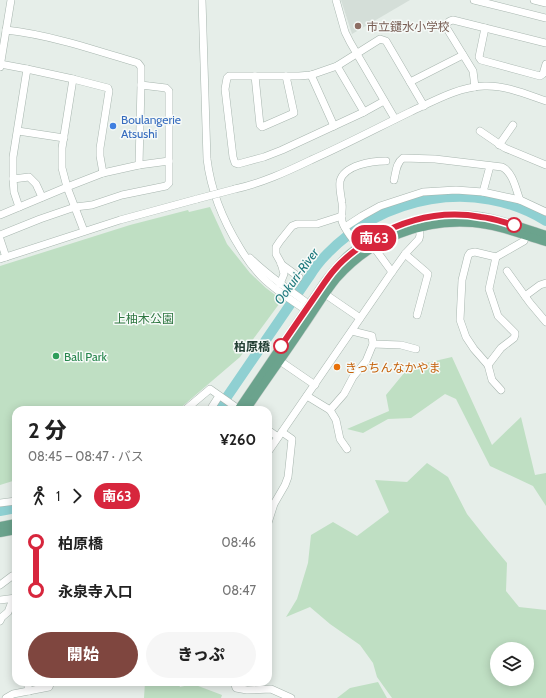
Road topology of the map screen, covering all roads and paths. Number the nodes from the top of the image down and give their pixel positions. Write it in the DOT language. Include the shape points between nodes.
graph roads {
  1 [pos="11,0"];
  2 [pos="202,0"];
  3 [pos="336,0"];
  4 [pos="474,0"];
  5 [pos="534,0"];
  6 [pos="546,3"];
  7 [pos="546,18"];
  8 [pos="485,28"];
  9 [pos="6,30"];
  10 [pos="546,43"];
  11 [pos="356,54"];
  12 [pos="463,55"];
  13 [pos="546,64"];
  14 [pos="0,66"];
  15 [pos="337,66"];
  16 [pos="27,69"];
  17 [pos="312,75"];
  18 [pos="255,76"];
  19 [pos="286,76"];
  20 [pos="73,79"];
  21 [pos="410,82"];
  22 [pos="141,86"];
  23 [pos="475,87"];
  24 [pos="384,101"];
  25 [pos="546,101"];
  26 [pos="424,106"];
  27 [pos="364,112"];
  28 [pos="395,119"];
  29 [pos="514,125"];
  30 [pos="334,126"];
  31 [pos="18,130"];
  32 [pos="480,131"];
  33 [pos="64,138"];
  34 [pos="499,145"];
  35 [pos="169,161"];
  36 [pos="386,161"];
  37 [pos="139,165"];
  38 [pos="490,166"];
  39 [pos="546,166"];
  40 [pos="103,173"];
  41 [pos="12,179"];
  42 [pos="394,180"];
  43 [pos="67,186"];
  44 [pos="483,192"];
  45 [pos="42,197"];
  46 [pos="520,200"];
  47 [pos="19,207"];
  48 [pos="75,207"];
  49 [pos="546,212"];
  50 [pos="0,215"];
  51 [pos="342,216"];
  52 [pos="419,223"];
  53 [pos="345,228"];
  54 [pos="84,231"];
  55 [pos="0,235"];
  56 [pos="546,235"];
  57 [pos="526,236"];
  58 [pos="0,239"];
  59 [pos="546,242"];
  60 [pos="374,246"];
  61 [pos="359,247"];
  62 [pos="240,248"];
  63 [pos="405,254"];
  64 [pos="496,257"];
  65 [pos="3,258"];
  66 [pos="281,264"];
  67 [pos="507,271"];
  68 [pos="392,272"];
  69 [pos="546,283"];
  70 [pos="280,284"];
  71 [pos="290,294"];
  72 [pos="325,294"];
  73 [pos="525,296"];
  74 [pos="310,309"];
  75 [pos="417,316"];
  76 [pos="360,318"];
  77 [pos="546,322"];
  78 [pos="352,331"];
  79 [pos="373,344"];
  80 [pos="416,349"];
  81 [pos="280,360"];
  82 [pos="488,365"];
  83 [pos="315,385"];
  84 [pos="501,390"];
  85 [pos="307,396"];
  86 [pos="220,397"];
  87 [pos="190,406"];
  88 [pos="213,406"];
  89 [pos="234,406"];
  90 [pos="243,406"];
  91 [pos="243,406"];
  92 [pos="330,410"];
  93 [pos="272,431"];
  94 [pos="280,434"];
  95 [pos="272,446"];
  96 [pos="347,448"];
  97 [pos="12,502"];
  98 [pos="0,504"];
  99 [pos="272,510"];
  100 [pos="12,524"];
  101 [pos="0,526"];
  102 [pos="12,530"];
  103 [pos="0,532"];
  104 [pos="12,576"];
  105 [pos="0,585"];
  106 [pos="12,598"];
  107 [pos="0,600"];
  108 [pos="12,604"];
  109 [pos="0,621"];
  110 [pos="28,686"];
  111 [pos="49,686"];
  112 [pos="235,686"];
  113 [pos="29,691"];
  114 [pos="6,698"];
  115 [pos="291,698"];
  1 -- 9 [label="street"];
  2 -- 62 [label="street" via="208,168 220,211"];
  3 -- 11 [label="street" via="345,32"];
  4 -- 7 [label="street"];
  5 -- 6 [label="street"];
  8 -- 10 [label="street"];
  8 -- 12 [label="street" via="453,20 446,24"];
  8 -- 13 [label="street" via="479,57 481,60 540,76"];
  9 -- 14 [label="street"];
  9 -- 22 [label="street" via="78,45 138,63 141,67"];
  11 -- 15 [label="street"];
  11 -- 21 [label="street" via="380,39 386,41"];
  11 -- 24 [label="street"];
  12 -- 21 [label="street"];
  12 -- 23 [label="street" via="473,73"];
  14 -- 16 [label="street"];
  15 -- 17 [label="street"];
  15 -- 27 [label="street"];
  16 -- 20 [label="street"];
  16 -- 31 [label="street"];
  17 -- 19 [label="street"];
  17 -- 30 [label="street"];
  18 -- 19 [label="street"];
  18 -- 19 [label="street" via="262,127 294,113"];
  18 -- 30 [label="street" via="227,78 225,90 231,150 237,164 264,158"];
  20 -- 33 [label="street"];
  20 -- 40 [label="street" via="108,88 109,91 100,148"];
  21 -- 26 [label="street"];
  22 -- 35 [label="street" via="166,88 169,91"];
  22 -- 37 [label="street"];
  23 -- 25 [label="street" via="499,87"];
  23 -- 26 [label="street" via="459,90"];
  24 -- 27 [label="street"];
  24 -- 28 [label="street"];
  26 -- 28 [label="street"];
  27 -- 30 [label="street"];
  28 -- 54 [label="street, bridge" via="280,175"];
  29 -- 34 [label="street"];
  31 -- 33 [label="street"];
  31 -- 41 [label="street"];
  32 -- 34 [label="street"];
  33 -- 43 [label="street" via="61,162"];
  34 -- 39 [label="street"];
  35 -- 37 [label="street"];
  35 -- 48 [label="street" via="169,183 166,186"];
  36 -- 51 [label="street" via="360,165 343,175 340,181"];
  37 -- 40 [label="street"];
  38 -- 42 [label="street" via="403,158 397,164"];
  38 -- 44 [label="street"];
  38 -- 46 [label="street" via="506,169"];
  40 -- 43 [label="street"];
  41 -- 45 [label="street" via="29,177 36,184"];
  41 -- 47 [label="street"];
  43 -- 45 [label="street"];
  43 -- 48 [label="street"];
  44 -- 46 [label="street"];
  44 -- 53 [label="street" via="423,192 380,206"];
  45 -- 47 [label="street"];
  46 -- 49 [label="street"];
  47 -- 50 [label="street"];
  48 -- 54 [label="street"];
  48 -- 55 [label="street"];
  51 -- 53 [label="street"];
  51 -- 66 [label="street" via="316,224 292,226 276,247"];
  52 -- 56 [label="main road" via="431,217 479,216"];
  52 -- 57 [label="main road" via="473,223"];
  52 -- 60 [label="main road"];
  52 -- 61 [label="main road" via="393,228"];
  52 -- 63 [label="street" via="419,239"];
  53 -- 61 [label="street"];
  54 -- 65 [label="street"];
  57 -- 59 [label="main road"];
  57 -- 64 [label="street" via="524,241"];
  58 -- 65 [label="street"];
  60 -- 68 [label="street"];
  60 -- 72 [label="main road" via="347,267"];
  61 -- 74 [label="main road" via="335,268"];
  62 -- 70 [label="street"];
  62 -- 71 [label="street" via="248,262 262,277"];
  63 -- 68 [label="street"];
  63 -- 75 [label="street" via="428,274"];
  64 -- 82 [label="street" via="489,290 498,316 515,335"];
  64 -- 82 [label="street" via="470,253 462,280 460,320 466,337"];
  66 -- 70 [label="street" via="284,274"];
  66 -- 71 [label="street" via="299,277"];
  67 -- 73 [label="street"];
  68 -- 76 [label="street"];
  69 -- 73 [label="street"];
  70 -- 71 [label="street"];
  71 -- 74 [label="street"];
  72 -- 74 [label="main road"];
  72 -- 76 [label="street"];
  73 -- 77 [label="street"];
  74 -- 81 [label="main road"];
  74 -- 90 [label="main road"];
  76 -- 78 [label="street"];
  78 -- 79 [label="street" via="372,336"];
  78 -- 83 [label="street"];
  79 -- 80 [label="street" via="401,345"];
  79 -- 92 [label="street" via="366,361"];
  81 -- 83 [label="street"];
  81 -- 91 [label="main road"];
  82 -- 84 [label="street" via="492,380"];
  83 -- 85 [label="street"];
  85 -- 92 [label="street"];
  85 -- 94 [label="street"];
  86 -- 87 [label="street" via="210,389"];
  86 -- 88 [label="street"];
  86 -- 89 [label="street"];
  92 -- 96 [label="street" via="336,420 340,439"];
  93 -- 94 [label="street"];
  94 -- 95 [label="street"];
  94 -- 99 [label="street" via="292,439 289,471"];
  97 -- 98 [label="street"];
  100 -- 101 [label="main road"];
  102 -- 103 [label="main road"];
  104 -- 105 [label="street"];
  106 -- 107 [label="street"];
  108 -- 109 [label="street"];
  110 -- 113 [label="street"];
  111 -- 113 [label="street"];
  112 -- 115 [label="street" via="247,690 271,689"];
  113 -- 114 [label="street" via="12,694"];
}
